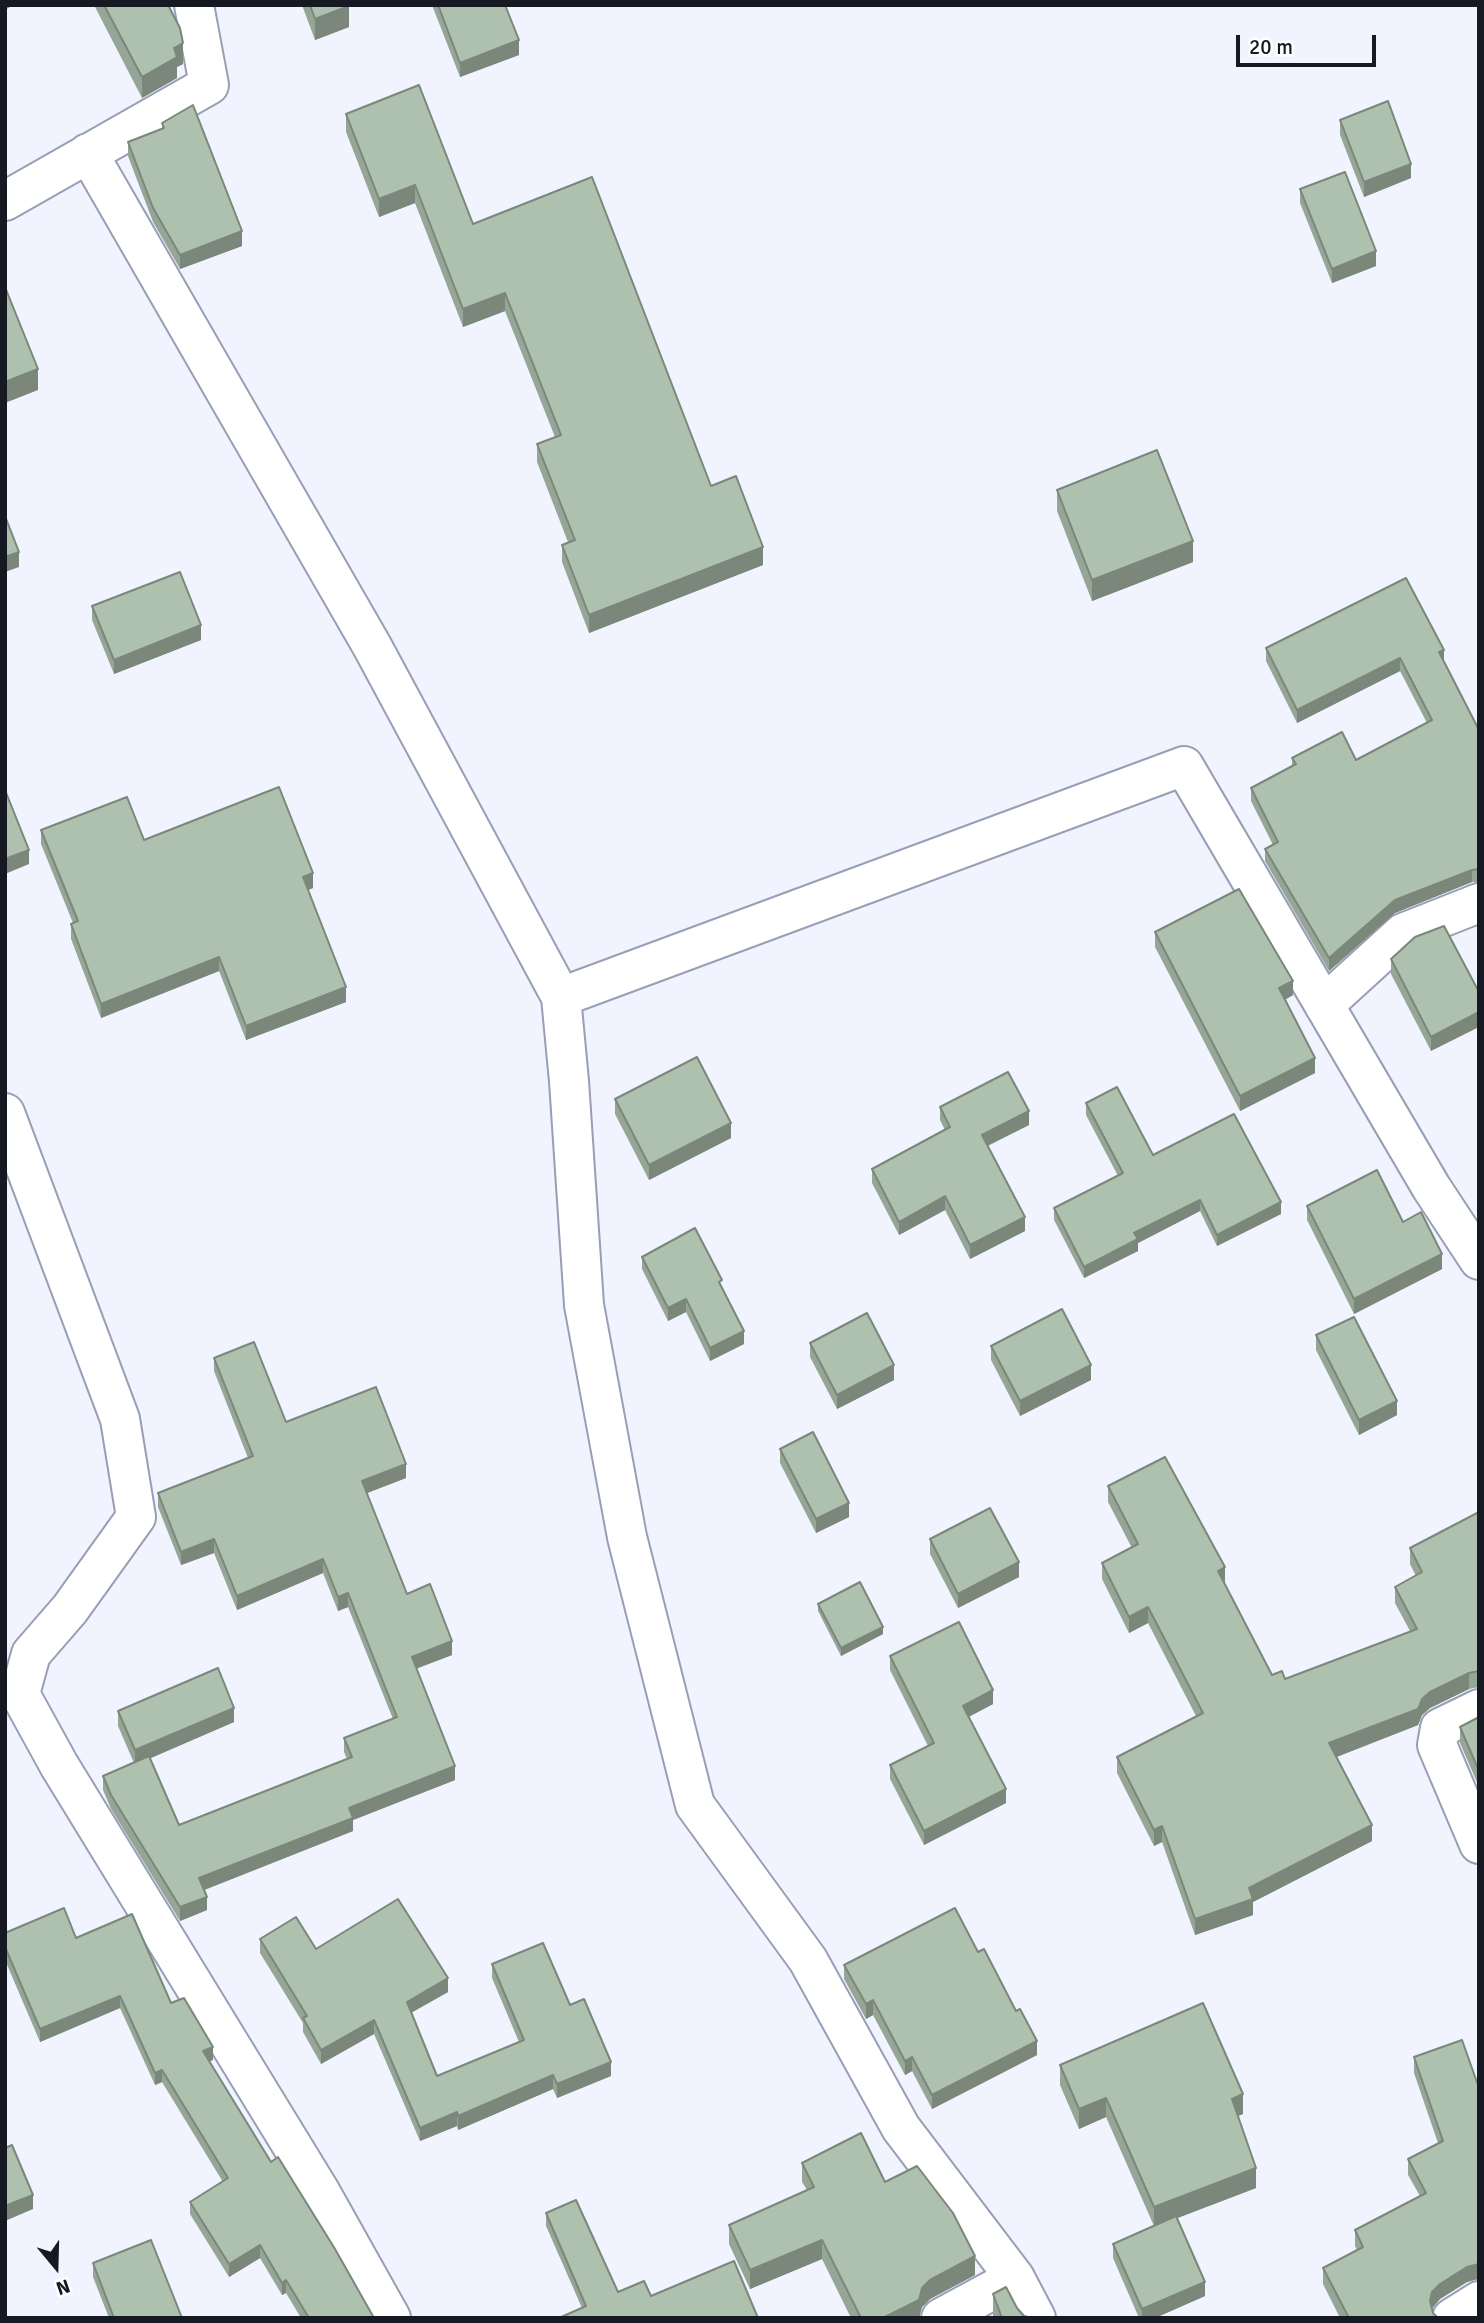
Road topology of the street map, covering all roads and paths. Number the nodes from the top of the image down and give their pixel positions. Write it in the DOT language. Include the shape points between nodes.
graph roads {
  1 [pos="194,5"];
  2 [pos="88,153"];
  3 [pos="5,201"];
  4 [pos="1479,903"];
  5 [pos="561,998"];
  6 [pos="1324,1005"];
  7 [pos="5,1113"];
  8 [pos="1479,1261"];
  9 [pos="1479,1709"];
  10 [pos="1479,1844"];
  11 [pos="1015,2278"];
  12 [pos="1479,2301"];
  13 [pos="391,2318"];
  14 [pos="940,2318"];
  15 [pos="1036,2318"];
  16 [pos="1452,2318"];
  1 -- 2 [label="street" via="209,85"];
  2 -- 3 [label="street"];
  2 -- 5 [label="street" via="372,646"];
  4 -- 6 [label="street" via="1403,933"];
  5 -- 6 [label="street" via="1184,766"];
  5 -- 11 [label="street" via="584,1305 627,1537 695,1805 808,1960 901,2128"];
  6 -- 8 [label="street"];
  7 -- 13 [label="street" via="120,1419 136,1517 70,1609 31,1654 20,1694 321,2193"];
  9 -- 10 [label="street" via="1440,1728 1437,1745"];
  11 -- 14 [label="street"];
  11 -- 15 [label="street"];
  12 -- 16 [label="street"];
}
